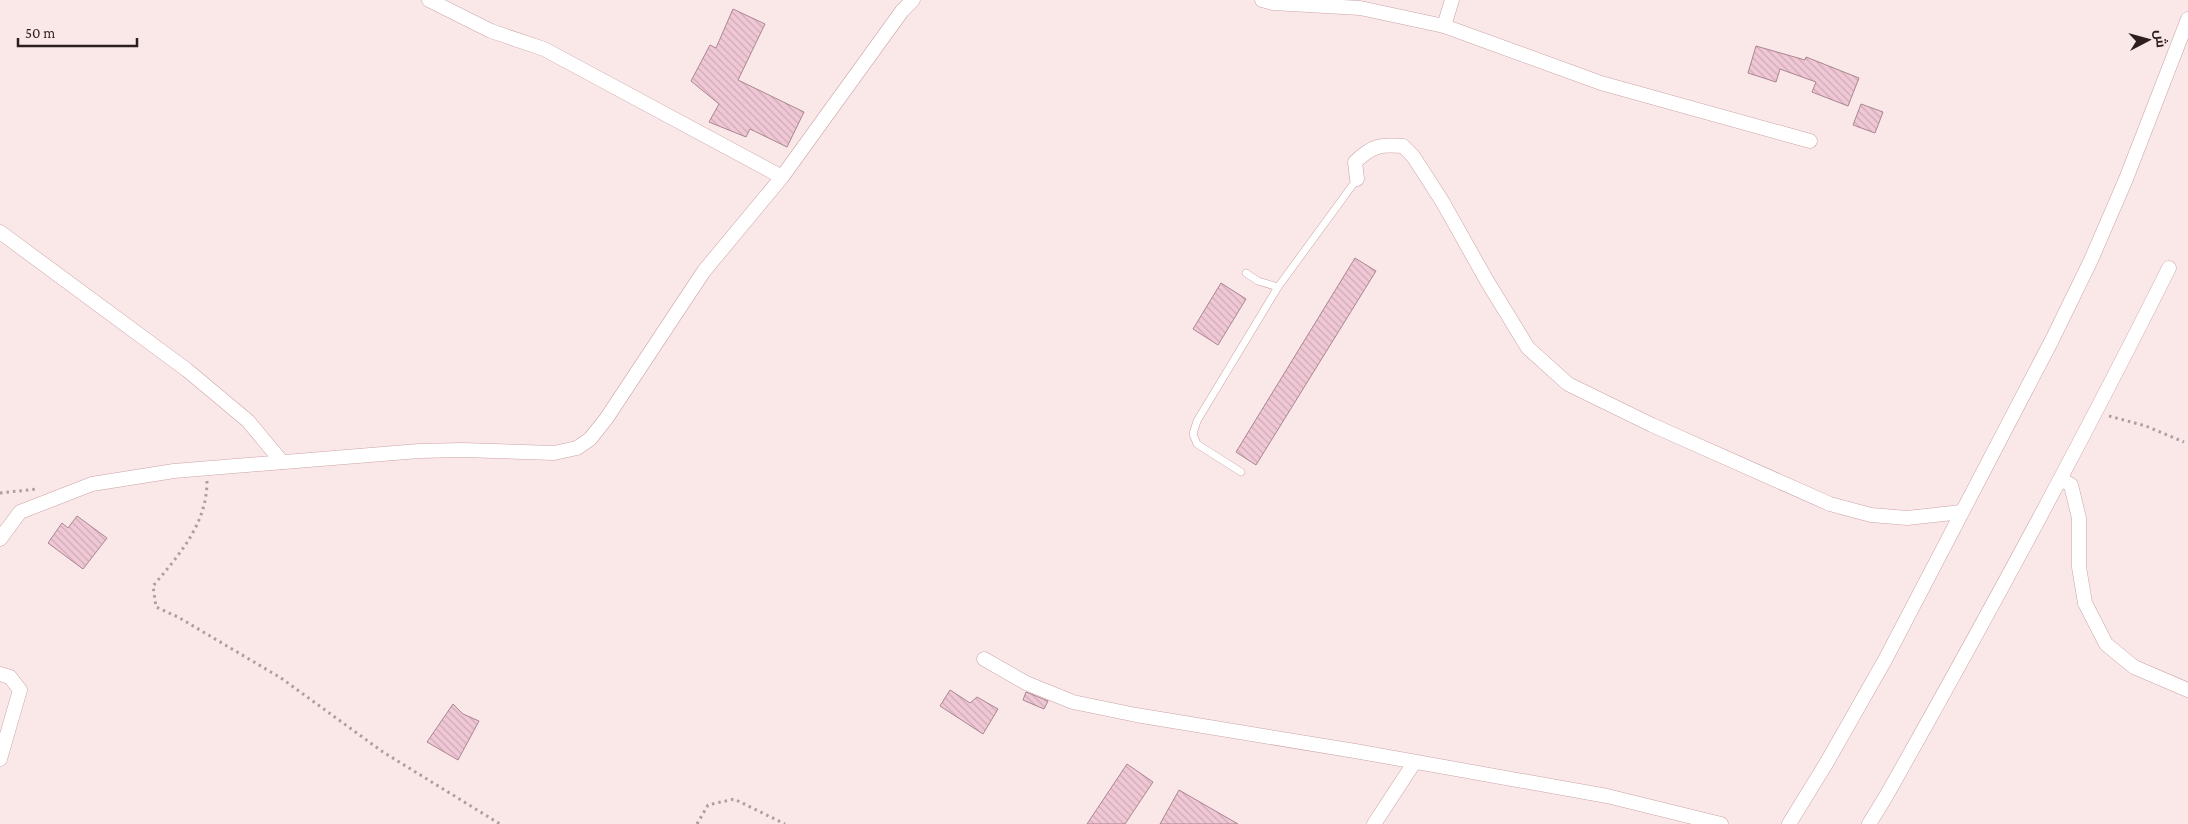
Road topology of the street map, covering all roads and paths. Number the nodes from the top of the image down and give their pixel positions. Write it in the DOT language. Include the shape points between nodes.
graph roads {
  1 [pos="429,0"];
  2 [pos="913,0"];
  3 [pos="1262,0"];
  4 [pos="1452,0"];
  5 [pos="2188,19"];
  6 [pos="1444,26"];
  7 [pos="1810,141"];
  8 [pos="782,177"];
  9 [pos="1357,178"];
  10 [pos="0,232"];
  11 [pos="2169,268"];
  12 [pos="1246,274"];
  13 [pos="1278,287"];
  14 [pos="2096,413"];
  15 [pos="2184,442"];
  16 [pos="282,462"];
  17 [pos="207,468"];
  18 [pos="1240,472"];
  19 [pos="2061,480"];
  20 [pos="1962,512"];
  21 [pos="0,538"];
  22 [pos="984,659"];
  23 [pos="0,674"];
  24 [pos="2188,690"];
  25 [pos="0,759"];
  26 [pos="1414,763"];
  27 [pos="1873,823"];
  28 [pos="500,824"];
  29 [pos="697,824"];
  30 [pos="785,824"];
  31 [pos="1374,824"];
  32 [pos="1721,824"];
  33 [pos="1789,824"];
  1 -- 8 [label="street" via="491,31 544,49"];
  2 -- 8 [label="street"];
  3 -- 6 [label="street" via="1360,8"];
  4 -- 6 [label="street"];
  5 -- 20 [label="street" via="2091,260"];
  6 -- 7 [label="street" via="1601,83"];
  8 -- 16 [label="street" via="704,271 606,419 590,439 577,448 537,454 418,451"];
  9 -- 13 [label="lane"];
  9 -- 20 [label="street" via="1355,162 1367,151 1376,146 1403,146 1442,201 1528,348 1568,384 1830,504 1871,515 1907,518"];
  10 -- 16 [label="street" via="248,421"];
  11 -- 14 [label="street"];
  12 -- 13 [label="lane"];
  13 -- 18 [label="lane" via="1197,421 1194,434 1197,444"];
  14 -- 15 [label="path" via="2146,426"];
  14 -- 19 [label="street"];
  16 -- 17 [label="street"];
  17 -- 21 [label="street" via="92,484 20,512"];
  17 -- 28 [label="path" via="207,496 196,529 152,586 156,607 281,678 383,752"];
  19 -- 24 [label="street" via="2072,485 2085,603 2106,644 2134,667"];
  19 -- 27 [label="street"];
  20 -- 33 [label="street" via="1885,660"];
  22 -- 26 [label="street" via="1026,683 1073,702"];
  23 -- 25 [label="street" via="10,677 20,690"];
  26 -- 31 [label="street"];
  26 -- 32 [label="street" via="1607,796"];
  29 -- 30 [label="path" via="708,805 734,799"];
}
